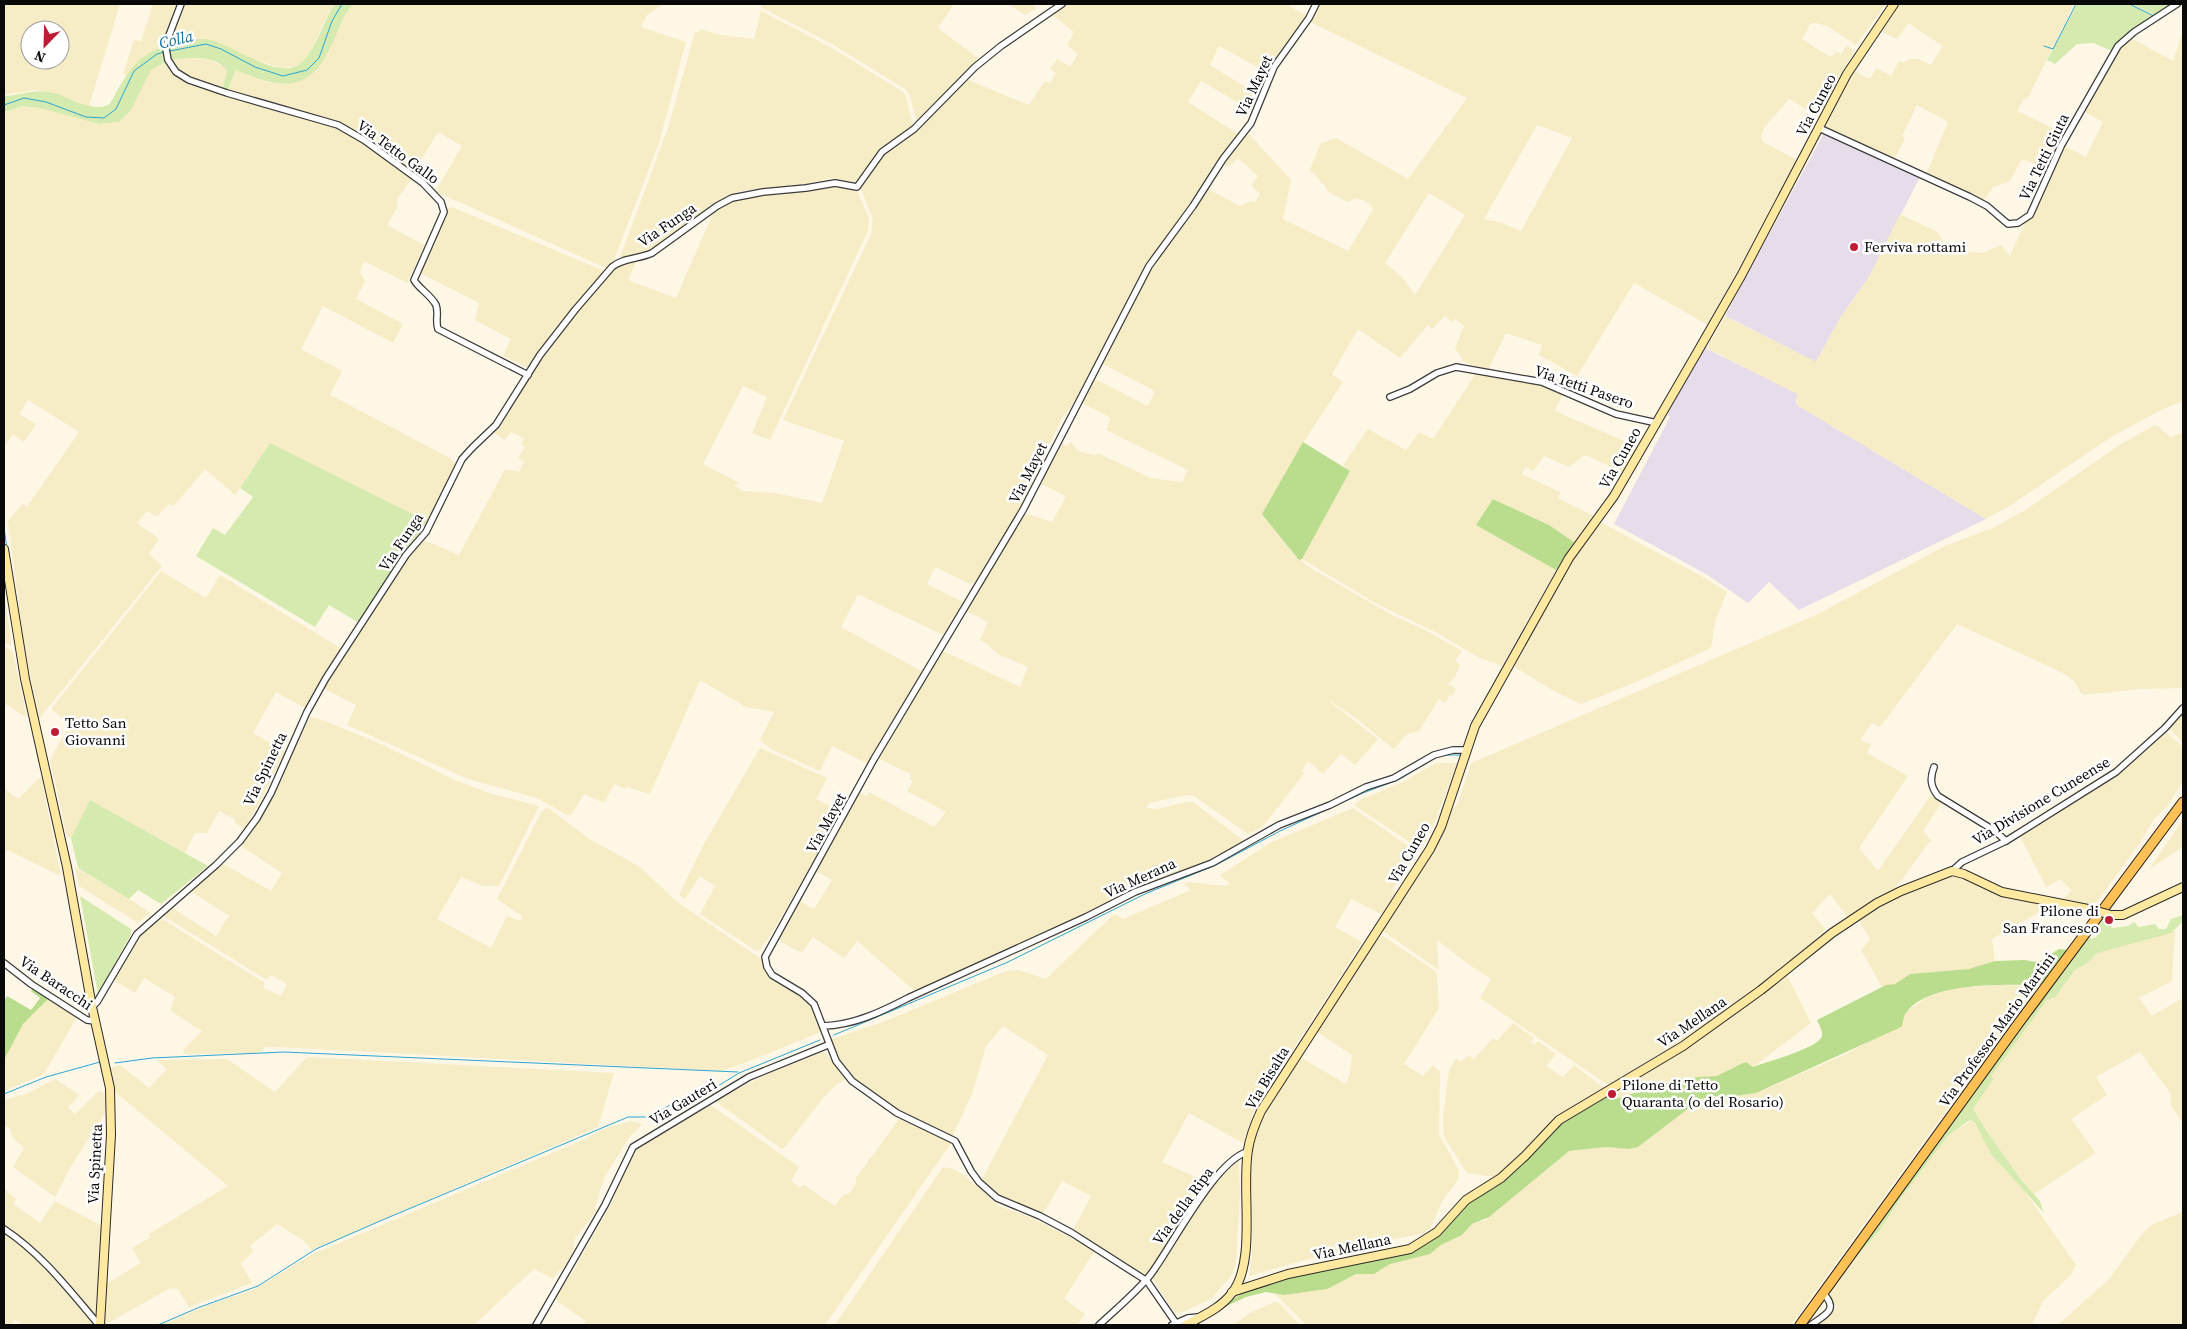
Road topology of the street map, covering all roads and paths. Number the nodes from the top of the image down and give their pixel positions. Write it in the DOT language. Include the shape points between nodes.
graph roads {
  1 [pos="181,4"];
  2 [pos="1062,4"];
  3 [pos="1316,4"];
  4 [pos="1894,4"];
  5 [pos="2177,4"];
  6 [pos="1819,128"];
  7 [pos="528,376"];
  8 [pos="1390,398"];
  9 [pos="1657,423"];
  10 [pos="4,549"];
  11 [pos="382,593"];
  12 [pos="2183,708"];
  13 [pos="1465,750"];
  14 [pos="1934,767"];
  15 [pos="2183,802"];
  16 [pos="2006,841"];
  17 [pos="1952,871"];
  18 [pos="2183,887"];
  19 [pos="1378,930"];
  20 [pos="4,963"];
  21 [pos="92,1007"];
  22 [pos="95,1021"];
  23 [pos="824,1026"];
  24 [pos="828,1044"];
  25 [pos="1247,1152"];
  26 [pos="4,1229"];
  27 [pos="1144,1280"];
  28 [pos="1232,1292"];
  29 [pos="1823,1293"];
  30 [pos="1201,1317"];
  31 [pos="1174,1324"];
  32 [pos="99,1325"];
  33 [pos="536,1325"];
  34 [pos="1099,1325"];
  35 [pos="1186,1325"];
  36 [pos="1800,1325"];
  37 [pos="1811,1325"];
  1 -- 7 [label="street, Via Tetto Gallo" via="166,48 168,60 176,72 227,93 338,125 423,183 441,202 444,212 414,280 436,306 438,329"];
  2 -- 7 [label="street, Via Funga" via="975,67 914,129 882,152 857,186 835,183 740,196 717,206 644,257 616,263 575,310"];
  3 -- 23 [label="street, Via Mayet" via="1274,67 1252,123 1149,266 1023,510 874,759 765,957 766,967 772,975 814,1004"];
  4 -- 6 [label="street, Via Cuneo" via="1854,63"];
  5 -- 6 [label="street, Via Tetti Giuta" via="2134,32 2114,52 2062,146 2030,215 2018,223 2008,224 1987,206 1970,197"];
  6 -- 9 [label="street, Via Cuneo" via="1745,268"];
  7 -- 11 [label="street, Via Funga" via="496,425 466,454 426,532 406,555"];
  8 -- 9 [label="street, Via Tetti Pasero" via="1437,373 1456,367 1542,382 1616,414"];
  9 -- 13 [label="street, Via Cuneo" via="1614,496 1560,573 1475,726"];
  10 -- 21 [label="street, Via Spinetta" via="29,700 67,867"];
  11 -- 21 [label="street, Via Spinetta" via="326,678 307,712 271,794 240,841 137,934"];
  12 -- 16 [label="street, Via Divisione Cuneense" via="2116,772"];
  13 -- 19 [label="street, Via Cuneo" via="1436,838"];
  13 -- 23 [label="street, Via Merana" via="1434,754 1394,778 1279,825 1212,863 1135,892 883,1011 848,1023"];
  14 -- 16 [label="street" via="1930,778 1938,796"];
  15 -- 29 [label="main road, Via Professor Mario Martini"];
  16 -- 17 [label="street, Via Divisione Cuneense" via="1962,862"];
  17 -- 18 [label="street, bridge" via="2002,892 2111,915 2123,915"];
  17 -- 28 [label="street, Via Mellana" via="1877,903 1832,933 1761,990 1683,1046 1570,1112 1501,1178 1466,1200 1437,1232 1410,1250 1288,1274"];
  19 -- 25 [label="street, Via Bisalta" via="1261,1111"];
  20 -- 22 [label="street, Via Baracchi" via="31,984 88,1020"];
  21 -- 22 [label="street, Via Spinetta"];
  22 -- 32 [label="street, Via Spinetta" via="110,1088 111,1111"];
  23 -- 24 [label="street"];
  24 -- 27 [label="street" via="841,1069 862,1089 897,1113 955,1140 971,1170 997,1198 1072,1232"];
  24 -- 33 [label="street, Via Gauteri" via="749,1077 633,1147 601,1214"];
  25 -- 27 [label="street, Via della Ripa" via="1235,1158 1210,1185 1150,1276"];
  25 -- 28 [label="street, Via Bisalta" via="1244,1260 1240,1278"];
  26 -- 32 [label="street" via="47,1266"];
  27 -- 31 [label="street"];
  27 -- 34 [label="street, Via della Ripa"];
  28 -- 30 [label="street, Via Bisalta"];
  29 -- 36 [label="main road, Via Professor Mario Martini"];
  29 -- 37 [label="street" via="1832,1306"];
  30 -- 31 [label="street"];
  30 -- 35 [label="street, Via Bisalta"];
}
